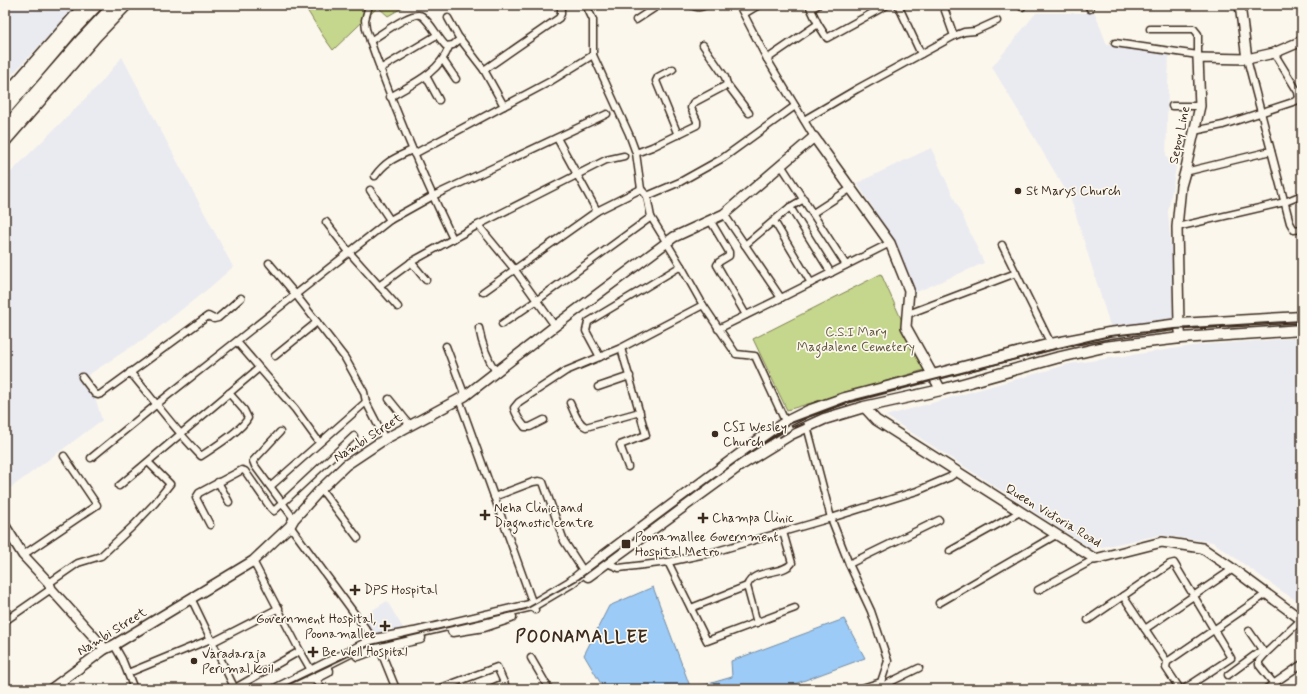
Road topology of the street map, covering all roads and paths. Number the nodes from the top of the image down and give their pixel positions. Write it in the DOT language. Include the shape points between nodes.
graph roads {
  1 [pos="84,5"];
  2 [pos="96,5"];
  3 [pos="115,5"];
  4 [pos="127,5"];
  5 [pos="561,5"];
  6 [pos="586,5"];
  7 [pos="659,5"];
  8 [pos="691,5"];
  9 [pos="706,5"];
  10 [pos="739,5"];
  11 [pos="759,5"];
  12 [pos="818,5"];
  13 [pos="887,5"];
  14 [pos="898,5"];
  15 [pos="1240,5"];
  16 [pos="945,6"];
  17 [pos="810,7"];
  18 [pos="368,9"];
  19 [pos="744,14"];
  20 [pos="448,18"];
  21 [pos="636,20"];
  22 [pos="997,21"];
  23 [pos="818,24"];
  24 [pos="1150,29"];
  25 [pos="437,35"];
  26 [pos="954,36"];
  27 [pos="460,39"];
  28 [pos="370,41"];
  29 [pos="1302,41"];
  30 [pos="1115,43"];
  31 [pos="703,45"];
  32 [pos="449,46"];
  33 [pos="1274,53"];
  34 [pos="921,54"];
  35 [pos="593,55"];
  36 [pos="1198,57"];
  37 [pos="768,59"];
  38 [pos="1247,59"];
  39 [pos="443,60"];
  40 [pos="380,69"];
  41 [pos="673,69"];
  42 [pos="484,70"];
  43 [pos="426,76"];
  44 [pos="456,79"];
  45 [pos="727,84"];
  46 [pos="5,95"];
  47 [pos="390,97"];
  48 [pos="439,100"];
  49 [pos="504,106"];
  50 [pos="795,106"];
  51 [pos="1172,106"];
  52 [pos="1200,106"];
  53 [pos="5,109"];
  54 [pos="1261,112"];
  55 [pos="749,113"];
  56 [pos="607,114"];
  57 [pos="804,120"];
  58 [pos="5,129"];
  59 [pos="1194,131"];
  60 [pos="678,135"];
  61 [pos="814,137"];
  62 [pos="557,138"];
  63 [pos="5,142"];
  64 [pos="1271,151"];
  65 [pos="413,152"];
  66 [pos="636,153"];
  67 [pos="624,156"];
  68 [pos="781,165"];
  69 [pos="1186,172"];
  70 [pos="576,175"];
  71 [pos="375,176"];
  72 [pos="641,189"];
  73 [pos="850,189"];
  74 [pos="370,190"];
  75 [pos="1302,195"];
  76 [pos="433,196"];
  77 [pos="646,196"];
  78 [pos="804,199"];
  79 [pos="1284,202"];
  80 [pos="790,207"];
  81 [pos="597,212"];
  82 [pos="812,213"];
  83 [pos="724,214"];
  84 [pos="651,217"];
  85 [pos="390,220"];
  86 [pos="710,220"];
  87 [pos="774,221"];
  88 [pos="326,222"];
  89 [pos="478,225"];
  90 [pos="1177,227"];
  91 [pos="1302,229"];
  92 [pos="453,239"];
  93 [pos="667,243"];
  94 [pos="890,243"];
  95 [pos="745,245"];
  96 [pos="1002,245"];
  97 [pos="349,252"];
  98 [pos="411,262"];
  99 [pos="269,263"];
  100 [pos="681,266"];
  101 [pos="846,266"];
  102 [pos="515,270"];
  103 [pos="831,273"];
  104 [pos="1016,273"];
  105 [pos="426,280"];
  106 [pos="812,283"];
  107 [pos="380,286"];
  108 [pos="483,292"];
  109 [pos="296,295"];
  110 [pos="241,298"];
  111 [pos="781,298"];
  112 [pos="536,301"];
  113 [pos="702,305"];
  114 [pos="398,307"];
  115 [pos="908,314"];
  116 [pos="746,315"];
  117 [pos="1302,317"];
  118 [pos="317,322"];
  119 [pos="502,324"];
  120 [pos="1179,324"];
  121 [pos="555,326"];
  122 [pos="479,328"];
  123 [pos="718,328"];
  124 [pos="1302,330"];
  125 [pos="1181,338"];
  126 [pos="237,342"];
  127 [pos="1051,344"];
  128 [pos="446,346"];
  129 [pos="622,348"];
  130 [pos="275,356"];
  131 [pos="600,357"];
  132 [pos="259,368"];
  133 [pos="130,372"];
  134 [pos="496,372"];
  135 [pos="630,376"];
  136 [pos="932,376"];
  137 [pos="82,377"];
  138 [pos="598,387"];
  139 [pos="940,390"];
  140 [pos="229,392"];
  141 [pos="462,398"];
  142 [pos="389,399"];
  143 [pos="366,402"];
  144 [pos="570,403"];
  145 [pos="157,404"];
  146 [pos="864,407"];
  147 [pos="640,412"];
  148 [pos="544,420"];
  149 [pos="786,422"];
  150 [pos="410,425"];
  151 [pos="807,426"];
  152 [pos="280,432"];
  153 [pos="791,434"];
  154 [pos="181,435"];
  155 [pos="354,436"];
  156 [pos="385,439"];
  157 [pos="319,442"];
  158 [pos="64,456"];
  159 [pos="91,458"];
  160 [pos="148,462"];
  161 [pos="628,467"];
  162 [pos="957,472"];
  163 [pos="218,482"];
  164 [pos="119,486"];
  165 [pos="271,486"];
  166 [pos="321,489"];
  167 [pos="494,497"];
  168 [pos="230,502"];
  169 [pos="283,503"];
  170 [pos="1020,512"];
  171 [pos="831,518"];
  172 [pos="939,520"];
  173 [pos="292,522"];
  174 [pos="210,525"];
  175 [pos="5,526"];
  176 [pos="783,532"];
  177 [pos="1056,535"];
  178 [pos="358,538"];
  179 [pos="8,541"];
  180 [pos="950,551"];
  181 [pos="23,555"];
  182 [pos="1095,559"];
  183 [pos="253,561"];
  184 [pos="603,561"];
  185 [pos="668,562"];
  186 [pos="849,564"];
  187 [pos="1233,569"];
  188 [pos="584,572"];
  189 [pos="50,586"];
  190 [pos="747,586"];
  191 [pos="1038,590"];
  192 [pos="1266,594"];
  193 [pos="1123,596"];
  194 [pos="1194,596"];
  195 [pos="191,598"];
  196 [pos="938,603"];
  197 [pos="279,608"];
  198 [pos="534,608"];
  199 [pos="691,608"];
  200 [pos="796,608"];
  201 [pos="1088,620"];
  202 [pos="1302,620"];
  203 [pos="5,621"];
  204 [pos="757,623"];
  205 [pos="1145,629"];
  206 [pos="1213,630"];
  207 [pos="1249,631"];
  208 [pos="212,640"];
  209 [pos="376,643"];
  210 [pos="109,647"];
  211 [pos="300,651"];
  212 [pos="1264,652"];
  213 [pos="531,658"];
  214 [pos="1166,662"];
  215 [pos="1302,664"];
  216 [pos="919,668"];
  217 [pos="128,673"];
  218 [pos="314,674"];
  219 [pos="1228,675"];
  220 [pos="505,686"];
  221 [pos="882,686"];
  222 [pos="1276,686"];
  223 [pos="51,689"];
  224 [pos="134,689"];
  225 [pos="235,689"];
  226 [pos="277,689"];
  227 [pos="292,689"];
  228 [pos="322,689"];
  229 [pos="396,689"];
  230 [pos="438,689"];
  231 [pos="490,689"];
  232 [pos="549,689"];
  233 [pos="859,689"];
  234 [pos="1180,689"];
  235 [pos="1184,689"];
  236 [pos="1266,689"];
  1 -- 46 [label="street"];
  2 -- 53 [label="highway"];
  3 -- 58 [label="highway" via="82,39"];
  4 -- 63 [label="street"];
  5 -- 42 [label="street" via="559,18"];
  6 -- 35 [label="street" via="593,20"];
  7 -- 21 [label="street"];
  8 -- 9 [label="street" via="700,8"];
  10 -- 19 [label="street"];
  11 -- 19 [label="street"];
  12 -- 17 [label="street"];
  13 -- 23 [label="street" via="827,38"];
  14 -- 34 [label="street"];
  15 -- 38 [label="street"];
  16 -- 26 [label="street"];
  17 -- 23 [label="street"];
  18 -- 28 [label="street" via="365,20"];
  19 -- 37 [label="street"];
  20 -- 27 [label="street"];
  22 -- 26 [label="street" via="975,31"];
  23 -- 37 [label="street"];
  24 -- 36 [label="street" via="1194,30 1198,34"];
  25 -- 28 [label="street" via="426,19 416,14"];
  25 -- 32 [label="street" via="446,46"];
  25 -- 40 [label="street"];
  26 -- 34 [label="street"];
  27 -- 32 [label="street"];
  27 -- 42 [label="street"];
  28 -- 40 [label="street"];
  29 -- 33 [label="street"];
  30 -- 36 [label="street"];
  31 -- 45 [label="street"];
  32 -- 39 [label="street"];
  33 -- 38 [label="street"];
  33 -- 54 [label="street" via="1298,92 1299,98 1294,102"];
  34 -- 57 [label="street"];
  35 -- 49 [label="street"];
  35 -- 66 [label="street"];
  36 -- 38 [label="street"];
  36 -- 52 [label="street, Sepoy Line"];
  37 -- 50 [label="street"];
  38 -- 54 [label="street"];
  39 -- 43 [label="street"];
  39 -- 44 [label="street"];
  40 -- 47 [label="street"];
  41 -- 60 [label="street" via="658,77 656,81"];
  42 -- 49 [label="street"];
  43 -- 47 [label="street"];
  43 -- 48 [label="street"];
  45 -- 55 [label="street"];
  45 -- 60 [label="street" via="693,103 691,108 698,123"];
  47 -- 65 [label="street"];
  49 -- 65 [label="street"];
  50 -- 57 [label="street"];
  50 -- 77 [label="street" via="723,158 680,182"];
  51 -- 52 [label="street"];
  52 -- 59 [label="street, Sepoy Line"];
  54 -- 59 [label="street"];
  54 -- 64 [label="street"];
  56 -- 62 [label="street"];
  57 -- 61 [label="street"];
  59 -- 69 [label="street, Sepoy Line"];
  60 -- 66 [label="street"];
  61 -- 68 [label="street, Nambi Street"];
  61 -- 73 [label="street"];
  62 -- 70 [label="street"];
  62 -- 76 [label="street"];
  64 -- 69 [label="street"];
  64 -- 79 [label="street"];
  65 -- 71 [label="street" via="388,161"];
  65 -- 76 [label="street"];
  66 -- 72 [label="street"];
  67 -- 70 [label="street" via="606,160"];
  68 -- 78 [label="street"];
  68 -- 83 [label="street, Nambi Street"];
  69 -- 90 [label="street, Sepoy Line" via="1181,186"];
  70 -- 81 [label="street"];
  70 -- 89 [label="street"];
  72 -- 77 [label="street"];
  72 -- 81 [label="street"];
  73 -- 82 [label="street"];
  73 -- 94 [label="street"];
  74 -- 85 [label="street"];
  75 -- 79 [label="street"];
  76 -- 85 [label="street"];
  76 -- 92 [label="street"];
  77 -- 84 [label="street"];
  78 -- 80 [label="street"];
  78 -- 82 [label="street"];
  79 -- 90 [label="street"];
  79 -- 91 [label="street" via="1291,227 1294,230"];
  80 -- 87 [label="street"];
  80 -- 103 [label="street"];
  81 -- 102 [label="street"];
  82 -- 101 [label="street"];
  83 -- 86 [label="street, Nambi Street"];
  83 -- 95 [label="street"];
  84 -- 93 [label="street"];
  84 -- 112 [label="street"];
  85 -- 97 [label="street"];
  86 -- 93 [label="street, Nambi Street"];
  86 -- 116 [label="street" via="729,252 729,256 717,265"];
  87 -- 95 [label="street"];
  87 -- 106 [label="street"];
  88 -- 97 [label="street"];
  89 -- 92 [label="street"];
  89 -- 102 [label="street"];
  90 -- 120 [label="street, Sepoy Line"];
  92 -- 98 [label="street"];
  93 -- 100 [label="street"];
  93 -- 121 [label="street, Nambi Street"];
  94 -- 101 [label="street"];
  94 -- 115 [label="street" via="909,290"];
  95 -- 111 [label="street"];
  96 -- 104 [label="street"];
  97 -- 107 [label="street"];
  97 -- 109 [label="street"];
  98 -- 105 [label="street"];
  98 -- 107 [label="street"];
  99 -- 109 [label="street"];
  100 -- 113 [label="street"];
  100 -- 131 [label="street" via="588,322 586,331"];
  101 -- 103 [label="street"];
  102 -- 108 [label="street"];
  102 -- 112 [label="street"];
  103 -- 106 [label="street"];
  104 -- 115 [label="street"];
  104 -- 127 [label="street"];
  106 -- 111 [label="street"];
  107 -- 114 [label="street"];
  109 -- 118 [label="street"];
  109 -- 126 [label="street"];
  110 -- 133 [label="street" via="218,318 208,316"];
  111 -- 116 [label="street"];
  112 -- 119 [label="street"];
  112 -- 121 [label="street"];
  113 -- 123 [label="street"];
  113 -- 129 [label="street"];
  115 -- 136 [label="street" via="906,327"];
  116 -- 123 [label="street"];
  117 -- 120 [label="main road"];
  118 -- 130 [label="street"];
  118 -- 143 [label="street" via="345,358 364,392"];
  120 -- 125 [label="street, Sepoy Line"];
  120 -- 127 [label="main road" via="1109,332"];
  121 -- 134 [label="street, Nambi Street"];
  122 -- 134 [label="street" via="483,349"];
  123 -- 149 [label="street" via="736,354 755,356"];
  124 -- 125 [label="main road"];
  125 -- 139 [label="main road" via="1104,347"];
  126 -- 132 [label="street"];
  126 -- 145 [label="street"];
  127 -- 136 [label="main road"];
  128 -- 141 [label="street"];
  129 -- 131 [label="street"];
  129 -- 135 [label="street"];
  131 -- 148 [label="street" via="566,371 514,408 525,427"];
  132 -- 140 [label="street"];
  132 -- 157 [label="street" via="295,409"];
  133 -- 137 [label="street" via="98,395"];
  133 -- 145 [label="street"];
  134 -- 141 [label="street, Nambi Street"];
  135 -- 138 [label="street"];
  135 -- 147 [label="street"];
  136 -- 139 [label="street"];
  136 -- 149 [label="main road" via="845,398"];
  139 -- 146 [label="main road"];
  140 -- 154 [label="street"];
  140 -- 154 [label="street" via="247,415 246,422 201,456"];
  141 -- 150 [label="street, Nambi Street"];
  141 -- 167 [label="street"];
  142 -- 150 [label="street"];
  143 -- 156 [label="street"];
  143 -- 157 [label="street"];
  144 -- 147 [label="street" via="582,426 586,427"];
  145 -- 154 [label="street"];
  145 -- 159 [label="street"];
  146 -- 151 [label="main road"];
  146 -- 162 [label="street, Queen Victoria Road" via="876,420"];
  147 -- 161 [label="street" via="646,435 620,445"];
  149 -- 153 [label="street"];
  149 -- 184 [label="main road"];
  150 -- 156 [label="street, Nambi Street"];
  151 -- 153 [label="main road"];
  151 -- 171 [label="street"];
  152 -- 165 [label="street" via="253,461"];
  153 -- 184 [label="main road" via="739,466"];
  154 -- 160 [label="street"];
  155 -- 169 [label="street"];
  156 -- 166 [label="street, Nambi Street" via="346,465"];
  157 -- 165 [label="street"];
  158 -- 181 [label="street" via="97,505"];
  160 -- 164 [label="street"];
  160 -- 189 [label="street" via="170,484 155,503 101,556 78,563"];
  162 -- 170 [label="street, Queen Victoria Road"];
  162 -- 171 [label="street" via="917,491"];
  163 -- 168 [label="street"];
  163 -- 169 [label="street" via="240,470 245,471 274,511"];
  163 -- 174 [label="street" via="196,497"];
  165 -- 169 [label="street"];
  166 -- 173 [label="street, Nambi Street"];
  166 -- 178 [label="street"];
  167 -- 188 [label="street" via="533,482 543,482 564,541"];
  167 -- 198 [label="street"];
  169 -- 173 [label="street"];
  170 -- 177 [label="street, Queen Victoria Road"];
  170 -- 180 [label="street"];
  171 -- 176 [label="street"];
  171 -- 186 [label="street"];
  172 -- 186 [label="street"];
  173 -- 183 [label="street, Nambi Street"];
  173 -- 209 [label="street"];
  175 -- 179 [label="street"];
  176 -- 185 [label="street"];
  176 -- 190 [label="street" via="792,563 786,568 757,576 748,582"];
  177 -- 182 [label="street, Queen Victoria Road"];
  177 -- 196 [label="street"];
  179 -- 181 [label="street"];
  181 -- 189 [label="street"];
  182 -- 187 [label="street, Queen Victoria Road" via="1162,542 1202,548"];
  182 -- 191 [label="street"];
  183 -- 195 [label="street, Nambi Street"];
  183 -- 197 [label="street"];
  184 -- 185 [label="street" via="619,568"];
  184 -- 188 [label="main road"];
  184 -- 198 [label="main road" via="570,590"];
  185 -- 199 [label="street"];
  186 -- 221 [label="street" via="871,611 888,661"];
  187 -- 192 [label="street, Queen Victoria Road"];
  187 -- 194 [label="street"];
  188 -- 198 [label="main road"];
  189 -- 203 [label="street"];
  189 -- 210 [label="street"];
  190 -- 199 [label="street"];
  190 -- 204 [label="street"];
  192 -- 202 [label="street, Queen Victoria Road"];
  192 -- 206 [label="street"];
  193 -- 194 [label="street" via="1174,563"];
  193 -- 201 [label="street"];
  193 -- 205 [label="street"];
  194 -- 205 [label="street"];
  194 -- 206 [label="street"];
  195 -- 208 [label="street"];
  195 -- 210 [label="street, Nambi Street"];
  197 -- 208 [label="street"];
  197 -- 211 [label="street"];
  198 -- 209 [label="main road"];
  199 -- 204 [label="street" via="707,641"];
  200 -- 204 [label="street"];
  202 -- 212 [label="street"];
  205 -- 214 [label="street"];
  206 -- 214 [label="street"];
  206 -- 235 [label="street" via="1231,658"];
  207 -- 212 [label="street"];
  208 -- 217 [label="street"];
  208 -- 225 [label="street"];
  209 -- 218 [label="main road"];
  209 -- 229 [label="street"];
  210 -- 217 [label="street"];
  210 -- 223 [label="street, Nambi Street"];
  211 -- 218 [label="street"];
  211 -- 225 [label="street"];
  212 -- 219 [label="street"];
  212 -- 222 [label="street" via="1259,660 1259,666"];
  213 -- 232 [label="street"];
  214 -- 234 [label="street" via="1166,668"];
  215 -- 222 [label="street"];
  216 -- 221 [label="street"];
  217 -- 224 [label="street"];
  218 -- 226 [label="main road"];
  218 -- 227 [label="main road"];
  218 -- 228 [label="street"];
  220 -- 230 [label="street" via="497,667"];
  220 -- 231 [label="street"];
  221 -- 233 [label="street"];
  222 -- 236 [label="street"];
}
